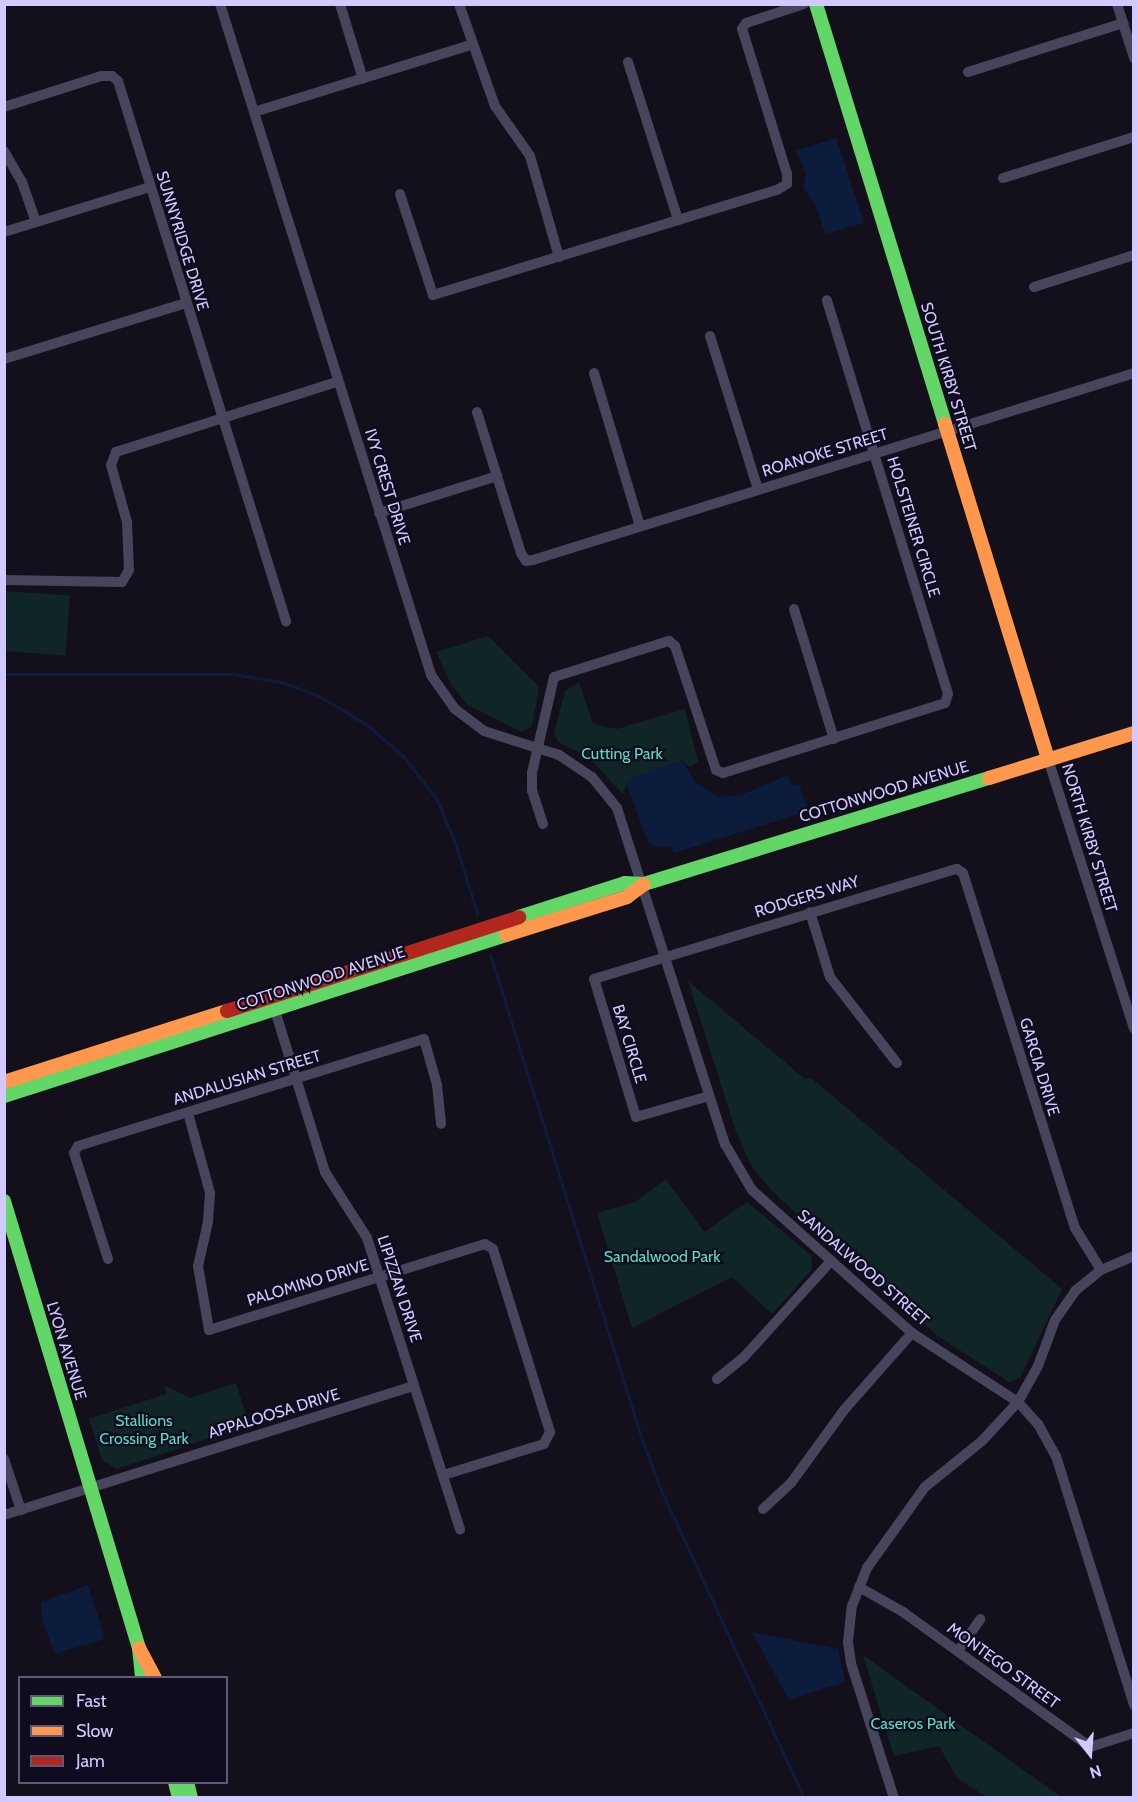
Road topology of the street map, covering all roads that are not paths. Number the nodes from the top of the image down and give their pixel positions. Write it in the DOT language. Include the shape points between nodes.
graph roads {
  1 [pos="220,4"];
  2 [pos="340,4"];
  3 [pos="459,4"];
  4 [pos="804,4"];
  5 [pos="816,4"];
  6 [pos="1117,4"];
  7 [pos="1123,23"];
  8 [pos="471,45"];
  9 [pos="1134,58"];
  10 [pos="628,62"];
  11 [pos="969,72"];
  12 [pos="363,79"];
  13 [pos="4,107"];
  14 [pos="254,112"];
  15 [pos="1134,137"];
  16 [pos="4,151"];
  17 [pos="1003,178"];
  18 [pos="150,187"];
  19 [pos="400,194"];
  20 [pos="678,220"];
  21 [pos="36,222"];
  22 [pos="4,232"];
  23 [pos="1134,255"];
  24 [pos="559,257"];
  25 [pos="1034,287"];
  26 [pos="827,300"];
  27 [pos="186,303"];
  28 [pos="710,336"];
  29 [pos="4,359"];
  30 [pos="594,373"];
  31 [pos="1134,373"];
  32 [pos="337,382"];
  33 [pos="477,412"];
  34 [pos="222,417"];
  35 [pos="947,430"];
  36 [pos="875,453"];
  37 [pos="497,476"];
  38 [pos="758,489"];
  39 [pos="379,513"];
  40 [pos="640,526"];
  41 [pos="4,580"];
  42 [pos="794,609"];
  43 [pos="286,621"];
  44 [pos="1134,733"];
  45 [pos="834,739"];
  46 [pos="537,748"];
  47 [pos="1048,759"];
  48 [pos="543,824"];
  49 [pos="957,869"];
  50 [pos="644,884"];
  51 [pos="810,912"];
  52 [pos="666,957"];
  53 [pos="273,1005"];
  54 [pos="1134,1029"];
  55 [pos="897,1063"];
  56 [pos="297,1079"];
  57 [pos="4,1082"];
  58 [pos="4,1096"];
  59 [pos="709,1096"];
  60 [pos="188,1113"];
  61 [pos="441,1124"];
  62 [pos="4,1201"];
  63 [pos="1134,1257"];
  64 [pos="108,1259"];
  65 [pos="831,1261"];
  66 [pos="1101,1270"];
  67 [pos="380,1277"];
  68 [pos="912,1333"];
  69 [pos="717,1379"];
  70 [pos="414,1386"];
  71 [pos="1018,1402"];
  72 [pos="4,1459"];
  73 [pos="443,1475"];
  74 [pos="90,1488"];
  75 [pos="763,1509"];
  76 [pos="21,1510"];
  77 [pos="4,1515"];
  78 [pos="460,1530"];
  79 [pos="859,1587"];
  80 [pos="980,1619"];
  81 [pos="139,1648"];
  82 [pos="958,1652"];
  83 [pos="142,1676"];
  84 [pos="154,1676"];
  85 [pos="1134,1705"];
  86 [pos="1134,1733"];
  87 [pos="894,1797"];
  1 -- 14 [label="street, IVY CREST DRIVE"];
  2 -- 12 [label="street"];
  3 -- 8 [label="street"];
  4 -- 20 [label="street" via="746,23 742,29 787,184"];
  5 -- 35 [label="main road, SOUTH KIRBY STREET"];
  6 -- 7 [label="street"];
  7 -- 9 [label="street"];
  7 -- 11 [label="street"];
  8 -- 12 [label="street"];
  8 -- 24 [label="street" via="495,106 530,156"];
  10 -- 20 [label="street"];
  12 -- 14 [label="street"];
  13 -- 18 [label="street, SUNNYRIDGE DRIVE" via="112,76 118,81"];
  14 -- 32 [label="street, IVY CREST DRIVE"];
  15 -- 17 [label="street"];
  16 -- 21 [label="street" via="22,182"];
  18 -- 21 [label="street"];
  18 -- 27 [label="street, SUNNYRIDGE DRIVE"];
  19 -- 24 [label="street" via="433,295"];
  20 -- 24 [label="street"];
  21 -- 22 [label="street"];
  23 -- 25 [label="street"];
  26 -- 36 [label="street, HOLSTEINER CIRCLE"];
  27 -- 29 [label="street"];
  27 -- 34 [label="street, SUNNYRIDGE DRIVE"];
  28 -- 38 [label="street"];
  30 -- 40 [label="street"];
  31 -- 35 [label="street, ROANOKE STREET"];
  32 -- 34 [label="street"];
  32 -- 39 [label="street, IVY CREST DRIVE"];
  33 -- 37 [label="street"];
  34 -- 41 [label="street" via="120,449 113,456 111,465 127,522 125,579 117,584"];
  34 -- 43 [label="street, SUNNYRIDGE DRIVE"];
  35 -- 36 [label="street, ROANOKE STREET"];
  35 -- 47 [label="main road, SOUTH KIRBY STREET"];
  36 -- 38 [label="street, ROANOKE STREET"];
  36 -- 45 [label="street, HOLSTEINER CIRCLE" via="948,694 945,703"];
  37 -- 39 [label="street"];
  37 -- 40 [label="street, ROANOKE STREET" via="526,561"];
  38 -- 40 [label="street, ROANOKE STREET"];
  39 -- 46 [label="street, IVY CREST DRIVE" via="424,655 441,692 484,731"];
  42 -- 45 [label="street"];
  44 -- 47 [label="main road, COTTONWOOD AVENUE"];
  45 -- 46 [label="street" via="723,772 716,770 675,646 669,641 554,677"];
  46 -- 48 [label="street" via="531,782"];
  46 -- 50 [label="street, IVY CREST DRIVE" via="577,765 605,792 625,826"];
  47 -- 50 [label="main road, COTTONWOOD AVENUE"];
  47 -- 54 [label="street, NORTH KIRBY STREET"];
  49 -- 51 [label="street, RODGERS WAY"];
  49 -- 66 [label="street, GARCIA DRIVE" via="963,873 1069,1212 1082,1242"];
  50 -- 52 [label="street, SANDALWOOD STREET"];
  50 -- 53 [label="main road, COTTONWOOD AVENUE" via="627,897"];
  51 -- 52 [label="street, RODGERS WAY"];
  51 -- 55 [label="street" via="830,977"];
  52 -- 59 [label="street, SANDALWOOD STREET"];
  52 -- 59 [label="street, BAY CIRCLE" via="594,979 636,1117"];
  53 -- 56 [label="street, LIPIZZAN DRIVE"];
  53 -- 57 [label="main road, COTTONWOOD AVENUE"];
  53 -- 58 [label="main road, COTTONWOOD AVENUE"];
  56 -- 60 [label="street, ANDALUSIAN STREET"];
  56 -- 61 [label="street, ANDALUSIAN STREET" via="424,1039 437,1085"];
  56 -- 67 [label="street, LIPIZZAN DRIVE" via="325,1172 338,1197 361,1225"];
  59 -- 65 [label="street, SANDALWOOD STREET" via="725,1144 742,1177 764,1202"];
  60 -- 64 [label="street, ANDALUSIAN STREET" via="78,1146 74,1153"];
  60 -- 67 [label="street, PALOMINO DRIVE" via="210,1193 198,1266 209,1330"];
  62 -- 74 [label="main road, LYON AVENUE"];
  63 -- 66 [label="street"];
  65 -- 68 [label="street, SANDALWOOD STREET"];
  65 -- 69 [label="street" via="744,1357"];
  66 -- 71 [label="street" via="1064,1305"];
  67 -- 70 [label="street, LIPIZZAN DRIVE"];
  67 -- 73 [label="street, PALOMINO DRIVE" via="485,1244 493,1249 550,1432 544,1444"];
  68 -- 71 [label="street, SANDALWOOD STREET"];
  68 -- 75 [label="street" via="844,1410 791,1482"];
  70 -- 73 [label="street, LIPIZZAN DRIVE"];
  70 -- 74 [label="street, APPALOOSA DRIVE"];
  71 -- 79 [label="street" via="982,1441 925,1487 867,1568"];
  71 -- 85 [label="street, SANDALWOOD STREET" via="1038,1424 1056,1456"];
  72 -- 76 [label="street"];
  73 -- 78 [label="street, LIPIZZAN DRIVE"];
  74 -- 76 [label="street, APPALOOSA DRIVE"];
  74 -- 81 [label="main road, LYON AVENUE"];
  76 -- 77 [label="street, APPALOOSA DRIVE"];
  79 -- 82 [label="street, MONTEGO STREET" via="903,1611"];
  79 -- 87 [label="street" via="849,1624 851,1663"];
  80 -- 82 [label="street"];
  81 -- 83 [label="main road, LYON AVENUE"];
  81 -- 84 [label="main road, LYON AVENUE"];
  82 -- 86 [label="street, MONTEGO STREET" via="1090,1747"];
}
